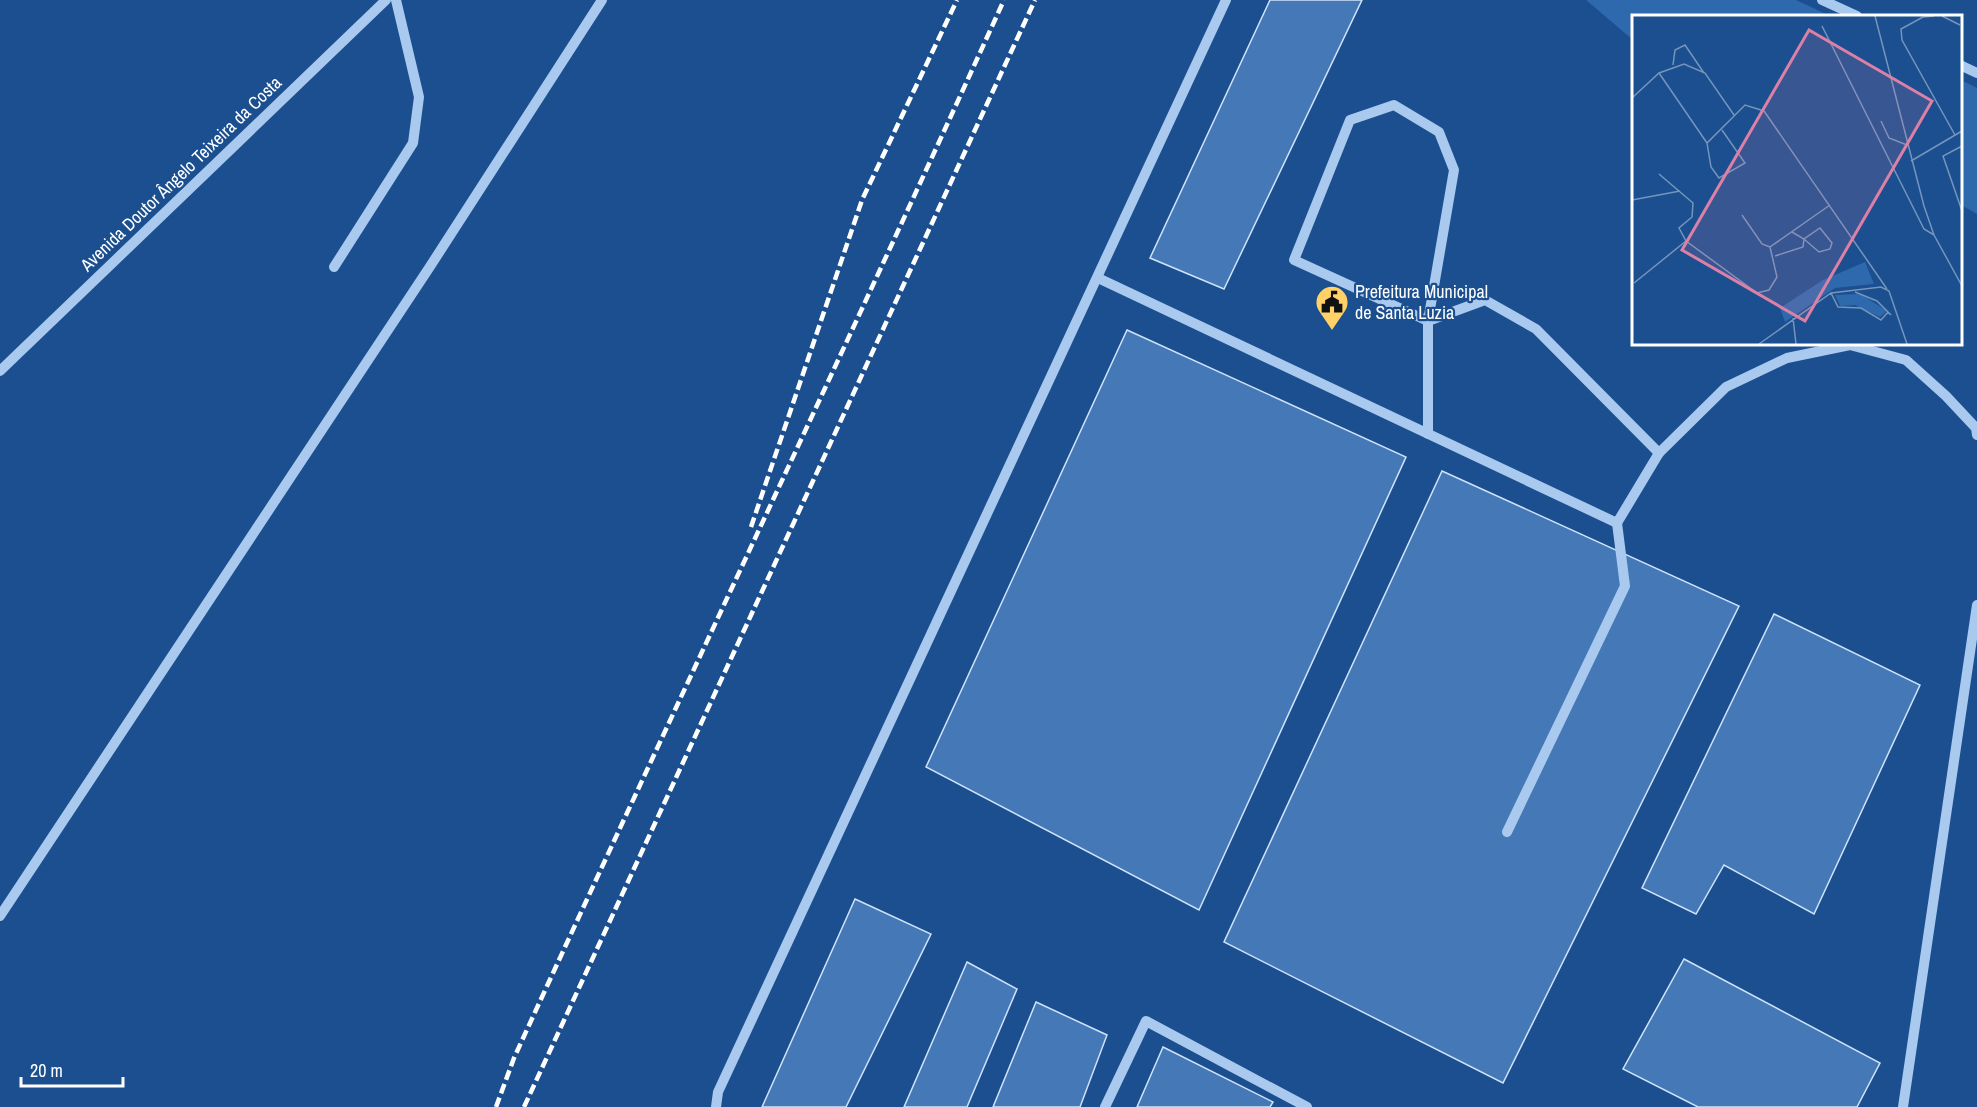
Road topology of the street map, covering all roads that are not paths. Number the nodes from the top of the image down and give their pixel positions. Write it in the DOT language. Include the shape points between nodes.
graph roads {
  1 [pos="386,0"];
  2 [pos="396,0"];
  3 [pos="602,0"];
  4 [pos="1226,0"];
  5 [pos="1822,0"];
  6 [pos="1855,15"];
  7 [pos="1962,66"];
  8 [pos="1977,73"];
  9 [pos="334,267"];
  10 [pos="1098,278"];
  11 [pos="1428,321"];
  12 [pos="0,371"];
  13 [pos="1428,434"];
  14 [pos="1977,435"];
  15 [pos="1659,453"];
  16 [pos="1617,523"];
  17 [pos="1977,605"];
  18 [pos="1507,832"];
  19 [pos="0,916"];
  20 [pos="716,1107"];
  21 [pos="1105,1107"];
  22 [pos="1307,1107"];
  23 [pos="1903,1107"];
  1 -- 12 [label="street, Avenida Doutor Ângelo Teixeira da Costa"];
  2 -- 9 [label="street" via="419,97 413,143"];
  3 -- 19 [label="street"];
  4 -- 10 [label="street"];
  5 -- 6 [label="street"];
  7 -- 8 [label="street"];
  10 -- 13 [label="street"];
  10 -- 20 [label="street" via="723,1081"];
  11 -- 11 [label="street" via="1454,170 1439,132 1394,105 1350,120 1294,261"];
  11 -- 13 [label="street"];
  11 -- 15 [label="street" via="1485,300 1526,323"];
  13 -- 16 [label="street"];
  14 -- 15 [label="street" via="1969,420 1906,360 1850,345 1787,358 1726,387"];
  15 -- 16 [label="street"];
  16 -- 18 [label="street" via="1625,586"];
  17 -- 23 [label="street"];
  21 -- 22 [label="street" via="1146,1021"];
}
